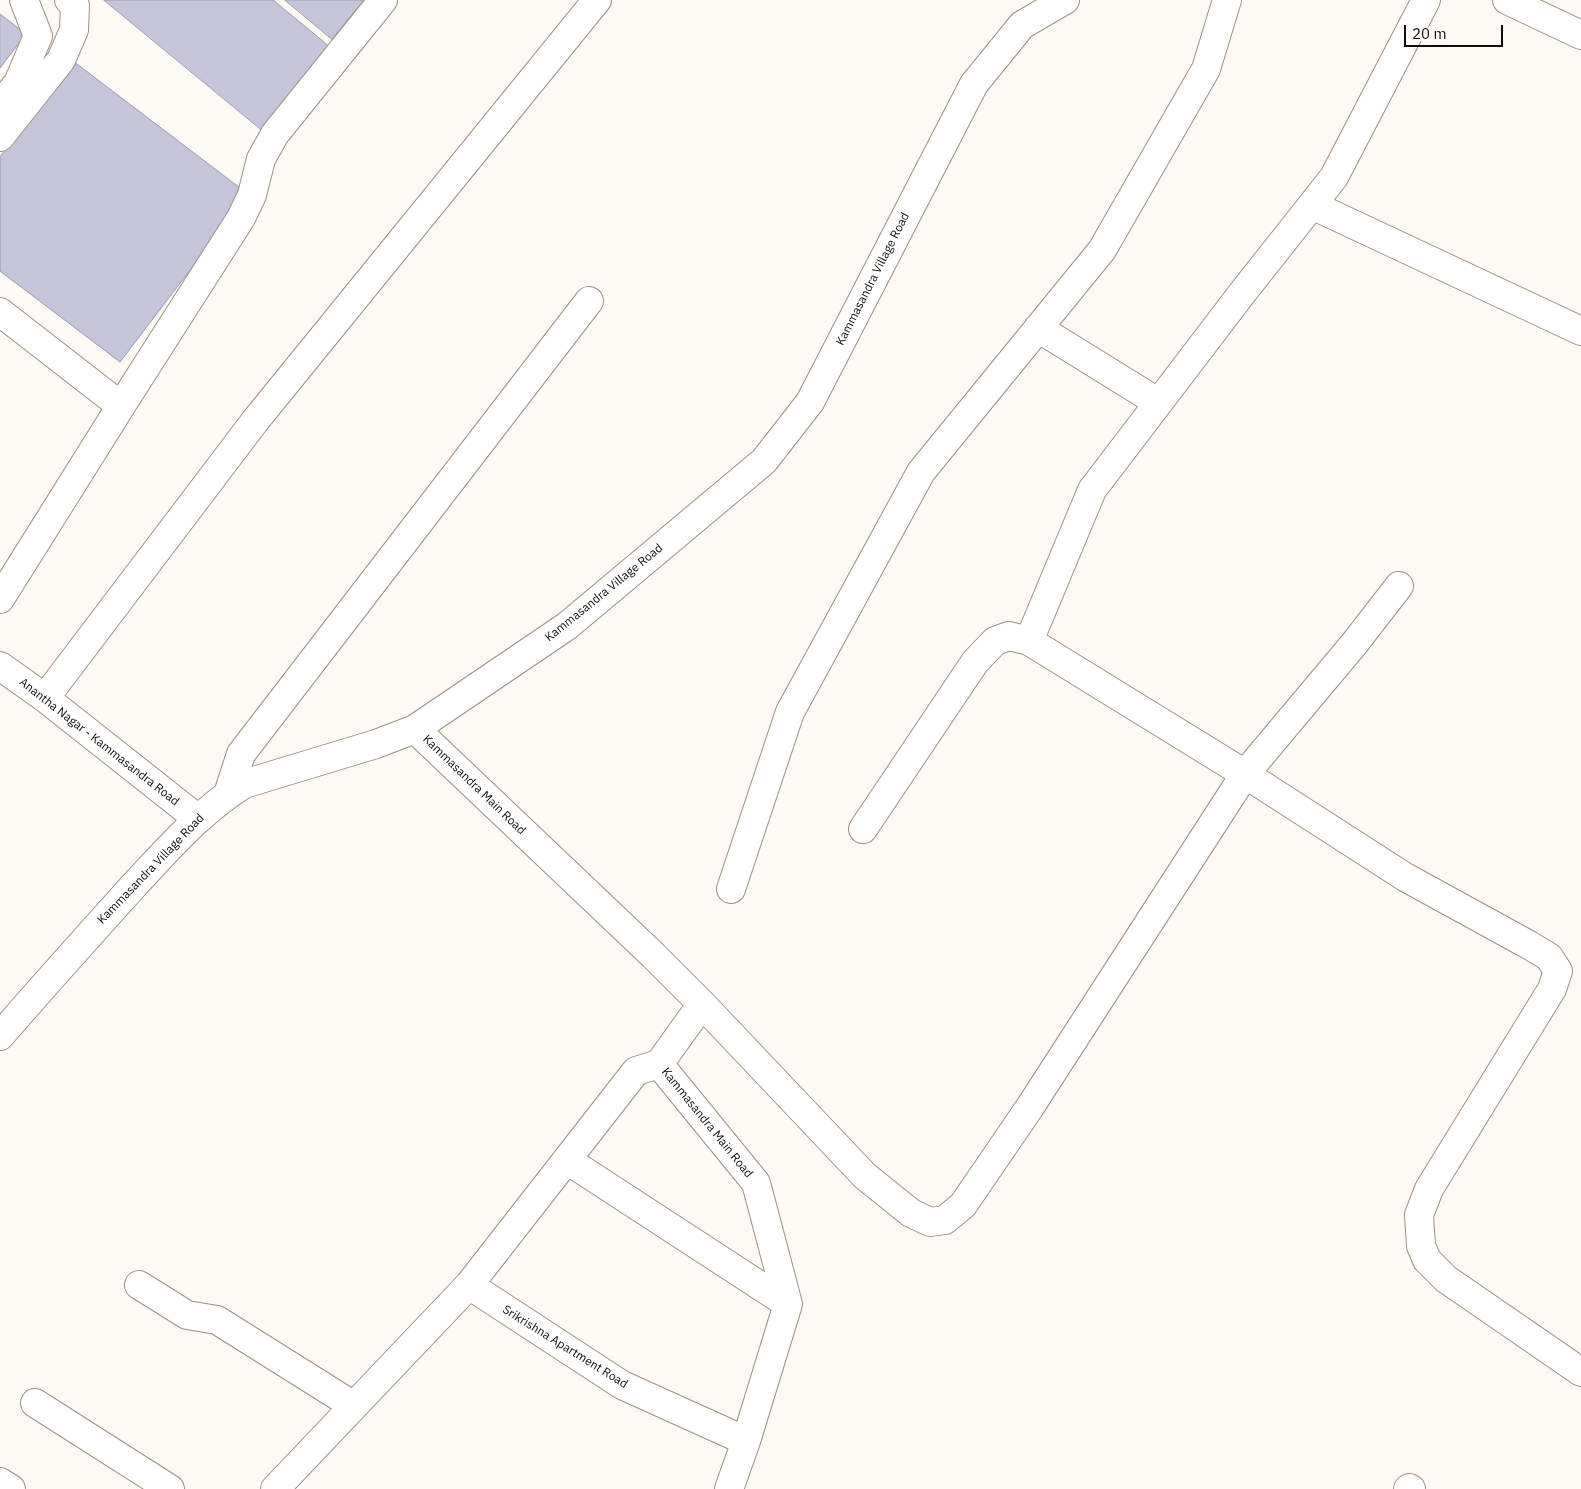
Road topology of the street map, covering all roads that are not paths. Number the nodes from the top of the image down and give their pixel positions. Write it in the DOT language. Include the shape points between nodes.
graph roads {
  1 [pos="24,0"];
  2 [pos="383,0"];
  3 [pos="597,0"];
  4 [pos="1065,0"];
  5 [pos="1227,0"];
  6 [pos="1426,0"];
  7 [pos="1507,0"];
  8 [pos="74,2"];
  9 [pos="1581,35"];
  10 [pos="0,105"];
  11 [pos="0,137"];
  12 [pos="1312,205"];
  13 [pos="588,301"];
  14 [pos="0,312"];
  15 [pos="1038,328"];
  16 [pos="1581,331"];
  17 [pos="1157,404"];
  18 [pos="121,406"];
  19 [pos="1399,586"];
  20 [pos="0,599"];
  21 [pos="1029,641"];
  22 [pos="0,666"];
  23 [pos="45,698"];
  24 [pos="415,729"];
  25 [pos="1245,774"];
  26 [pos="228,794"];
  27 [pos="198,818"];
  28 [pos="863,829"];
  29 [pos="730,889"];
  30 [pos="702,1004"];
  31 [pos="0,1036"];
  32 [pos="659,1064"];
  33 [pos="567,1160"];
  34 [pos="139,1285"];
  35 [pos="469,1285"];
  36 [pos="788,1304"];
  37 [pos="1581,1372"];
  38 [pos="35,1403"];
  39 [pos="354,1406"];
  40 [pos="746,1441"];
  41 [pos="0,1482"];
  42 [pos="10,1489"];
  43 [pos="170,1489"];
  44 [pos="274,1489"];
  45 [pos="729,1489"];
  1 -- 10 [label="street" via="38,36 18,83"];
  2 -- 18 [label="street" via="275,134 261,159 252,195 241,218"];
  3 -- 23 [label="street" via="255,421"];
  4 -- 24 [label="street, Kammasandra Village Road" via="1022,25 974,84 810,402 764,461 567,626"];
  5 -- 15 [label="street" via="1206,69 1102,250"];
  6 -- 12 [label="street" via="1334,177"];
  7 -- 9 [label="street"];
  8 -- 11 [label="street" via="74,30 61,60"];
  12 -- 16 [label="street"];
  12 -- 17 [label="street"];
  13 -- 26 [label="street" via="241,754"];
  14 -- 18 [label="street"];
  15 -- 17 [label="street"];
  15 -- 29 [label="street" via="916,481 790,712"];
  17 -- 21 [label="street" via="1092,490"];
  18 -- 20 [label="street"];
  19 -- 25 [label="street"];
  21 -- 25 [label="street"];
  21 -- 28 [label="street" via="1008,636 995,641 975,662"];
  22 -- 23 [label="street, Anantha Nagar - Kammasandra Road"];
  23 -- 27 [label="street, Anantha Nagar - Kammasandra Road"];
  24 -- 26 [label="street, Kammasandra Village Road" via="244,784"];
  24 -- 30 [label="street, Kammasandra Main Road"];
  25 -- 30 [label="street" via="1030,1107 963,1205 945,1220 930,1222 911,1213 865,1176"];
  25 -- 37 [label="street" via="1405,877 1530,945 1549,957 1558,971 1552,989 1429,1189 1419,1215 1421,1246 1427,1260 1446,1279"];
  26 -- 27 [label="street, Kammasandra Village Road"];
  27 -- 31 [label="street, Kammasandra Village Road"];
  30 -- 32 [label="street, Kammasandra Main Road"];
  32 -- 33 [label="street" via="636,1071"];
  32 -- 36 [label="street, Kammasandra Main Road" via="756,1183"];
  33 -- 35 [label="street"];
  33 -- 36 [label="street"];
  34 -- 39 [label="street" via="187,1315 217,1320"];
  35 -- 39 [label="street"];
  35 -- 40 [label="street, Srikrishna Apartment Road" via="622,1385"];
  36 -- 40 [label="street"];
  38 -- 43 [label="street"];
  39 -- 44 [label="street"];
  40 -- 45 [label="street"];
  41 -- 42 [label="street"];
}
